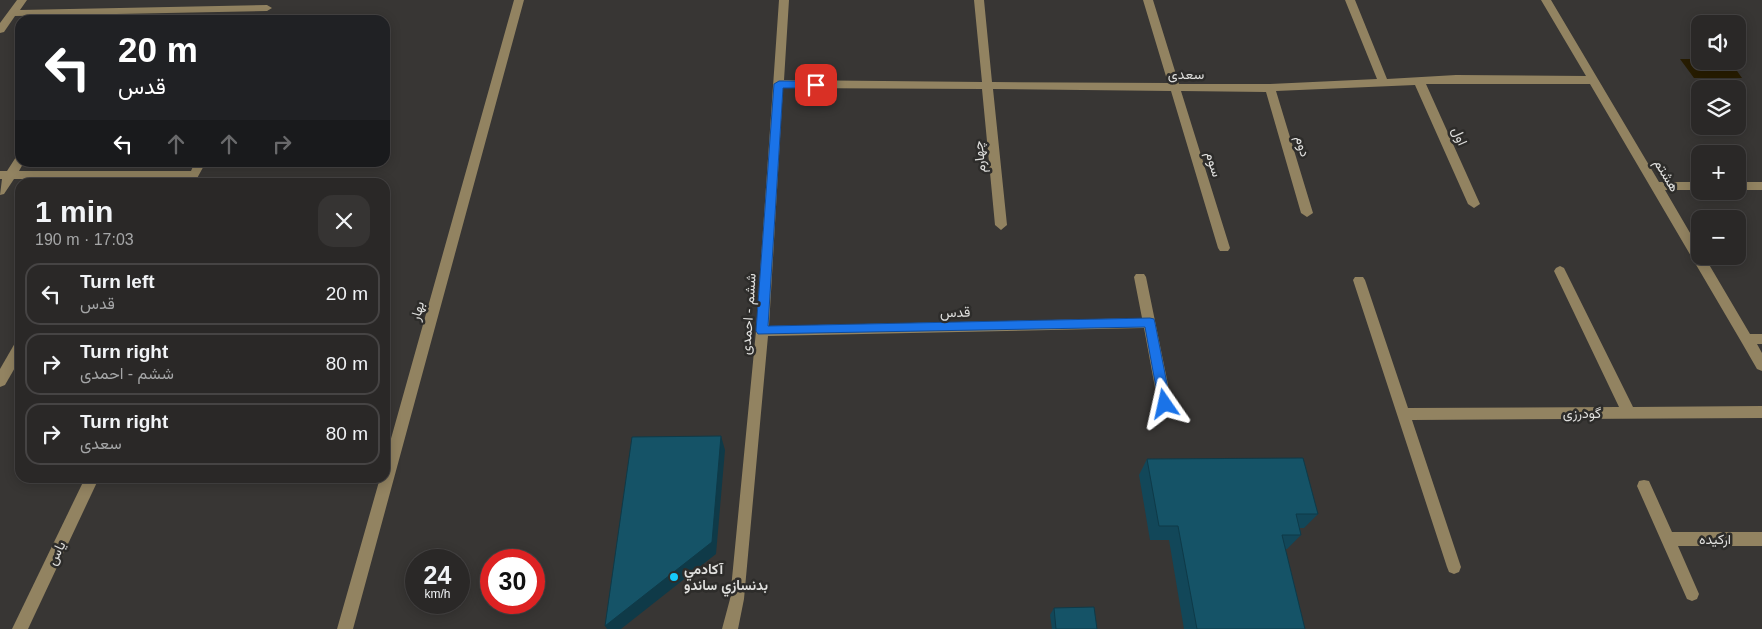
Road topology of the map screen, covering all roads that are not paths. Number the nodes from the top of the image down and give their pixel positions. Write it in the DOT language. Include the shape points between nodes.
graph roads {
  1 [pos="22,0"];
  2 [pos="519,0"];
  3 [pos="784,0"];
  4 [pos="979,0"];
  5 [pos="1148,0"];
  6 [pos="1350,0"];
  7 [pos="1546,0"];
  8 [pos="269,4"];
  9 [pos="13,12"];
  10 [pos="263,15"];
  11 [pos="0,30"];
  12 [pos="1592,80"];
  13 [pos="1419,81"];
  14 [pos="1384,83"];
  15 [pos="779,84"];
  16 [pos="986,86"];
  17 [pos="1176,88"];
  18 [pos="1270,88"];
  19 [pos="15,165"];
  20 [pos="5,175"];
  21 [pos="145,178"];
  22 [pos="1656,186"];
  23 [pos="1691,186"];
  24 [pos="1746,186"];
  25 [pos="1762,186"];
  26 [pos="0,192"];
  27 [pos="1474,204"];
  28 [pos="1307,213"];
  29 [pos="1001,225"];
  30 [pos="1224,248"];
  31 [pos="1560,271"];
  32 [pos="1140,277"];
  33 [pos="1359,280"];
  34 [pos="1150,323"];
  35 [pos="762,331"];
  36 [pos="1746,339"];
  37 [pos="1762,339"];
  38 [pos="15,356"];
  39 [pos="1762,365"];
  40 [pos="0,381"];
  41 [pos="1165,404"];
  42 [pos="1762,412"];
  43 [pos="1629,413"];
  44 [pos="1403,414"];
  45 [pos="390,466"];
  46 [pos="90,483"];
  47 [pos="385,483"];
  48 [pos="1644,486"];
  49 [pos="1668,539"];
  50 [pos="1762,539"];
  51 [pos="1454,567"];
  52 [pos="1692,594"];
  53 [pos="20,629"];
  54 [pos="345,629"];
  55 [pos="730,629"];
  1 -- 9 [label="street"];
  2 -- 45 [label="street, بهار"];
  3 -- 15 [label="street, ششم - احمدی"];
  4 -- 16 [label="street, چهارم"];
  5 -- 17 [label="street, سوم"];
  6 -- 14 [label="street"];
  7 -- 12 [label="street, هشتم"];
  8 -- 9 [label="street"];
  8 -- 10 [label="street"];
  9 -- 11 [label="street"];
  12 -- 13 [label="street, سعدی" via="1492,78"];
  12 -- 22 [label="street, هشتم"];
  13 -- 14 [label="street, سعدی"];
  13 -- 27 [label="street, اول"];
  14 -- 18 [label="street, سعدی"];
  15 -- 16 [label="street, سعدی"];
  15 -- 35 [label="street, ششم - احمدی"];
  16 -- 17 [label="street, سعدی"];
  16 -- 29 [label="street, چهارم"];
  17 -- 18 [label="street, سعدی"];
  17 -- 30 [label="street, سوم"];
  18 -- 28 [label="street, دوم"];
  19 -- 20 [label="street"];
  20 -- 21 [label="street"];
  20 -- 26 [label="street"];
  22 -- 23 [label="street"];
  22 -- 36 [label="street, هشتم"];
  24 -- 25 [label="street"];
  31 -- 43 [label="street"];
  32 -- 34 [label="street"];
  33 -- 44 [label="street"];
  34 -- 35 [label="street, قدس"];
  34 -- 41 [label="street"];
  35 -- 55 [label="street, ششم - احمدی" via="737,598"];
  36 -- 37 [label="street"];
  36 -- 39 [label="street, هشتم"];
  38 -- 40 [label="street"];
  42 -- 43 [label="street, گودرزی"];
  43 -- 44 [label="street, گودرزی"];
  44 -- 51 [label="street"];
  46 -- 53 [label="street, یاس"];
  47 -- 54 [label="street, بهار"];
  48 -- 49 [label="street"];
  49 -- 50 [label="street, ارکیده"];
  49 -- 52 [label="street"];
}
